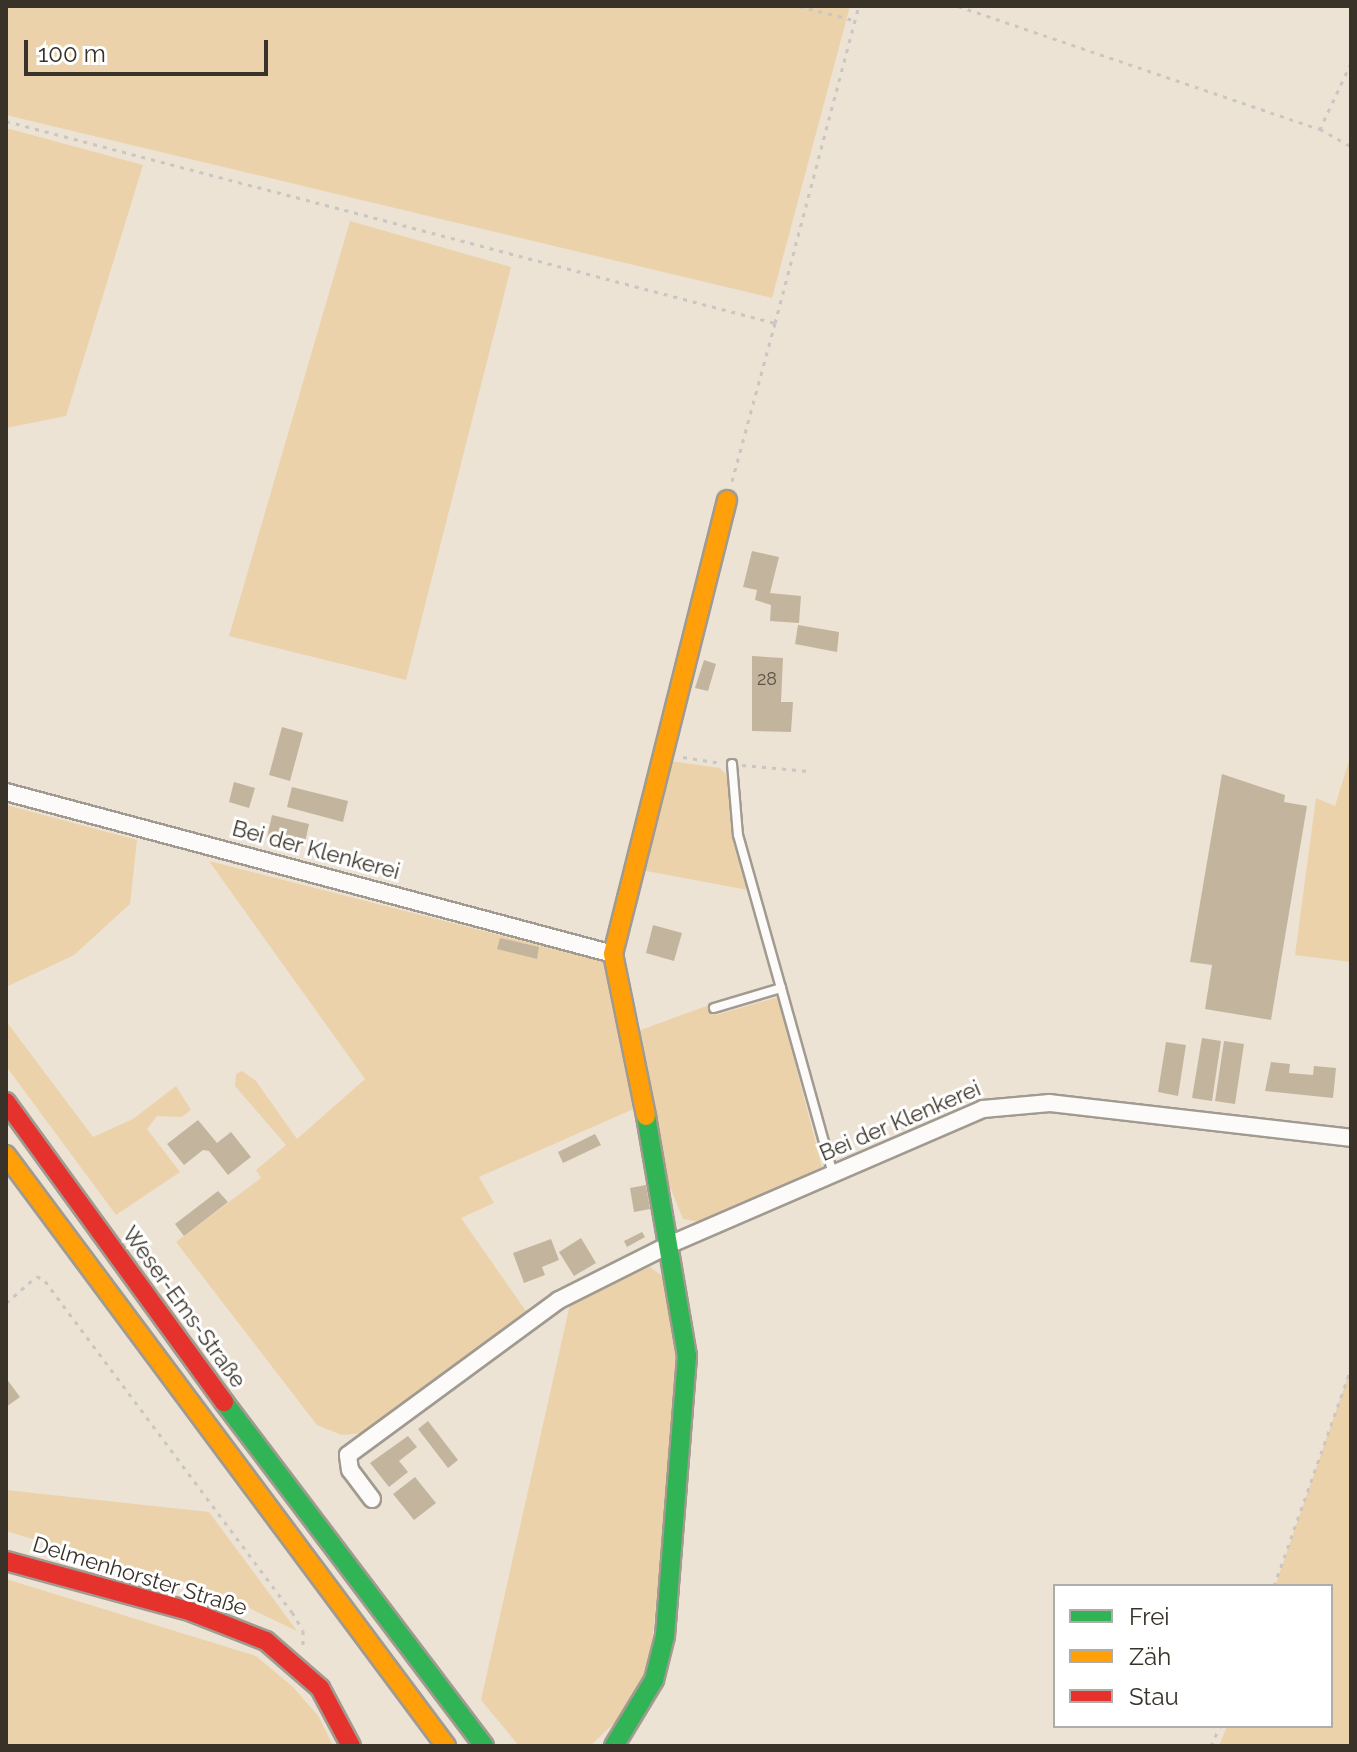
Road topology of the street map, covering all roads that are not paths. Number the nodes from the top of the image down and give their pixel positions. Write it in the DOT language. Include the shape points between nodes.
graph roads {
  1 [pos="727,500"];
  2 [pos="732,764"];
  3 [pos="6,792"];
  4 [pos="613,954"];
  5 [pos="781,988"];
  6 [pos="714,1008"];
  7 [pos="6,1102"];
  8 [pos="1351,1138"];
  9 [pos="6,1155"];
  10 [pos="833,1174"];
  11 [pos="671,1244"];
  12 [pos="372,1499"];
  13 [pos="6,1561"];
  14 [pos="351,1746"];
  15 [pos="446,1746"];
  16 [pos="484,1746"];
  17 [pos="614,1746"];
  1 -- 4 [label="main road"];
  2 -- 5 [label="lane" via="738,835"];
  3 -- 4 [label="street, Bei der Klenkerei"];
  4 -- 11 [label="main road"];
  5 -- 6 [label="lane"];
  5 -- 10 [label="lane"];
  7 -- 16 [label="main road, Weser-Ems-Straße"];
  8 -- 10 [label="street, Bei der Klenkerei" via="1017,1102 983,1109"];
  9 -- 15 [label="main road"];
  10 -- 11 [label="street, Bei der Klenkerei"];
  11 -- 12 [label="street, Bei der Klenkerei" via="559,1300 356,1448 348,1455 350,1470"];
  11 -- 17 [label="main road" via="687,1356 665,1636 654,1680"];
  13 -- 14 [label="main road, Delmenhorster Straße" via="238,1627 294,1662 327,1699"];
}
